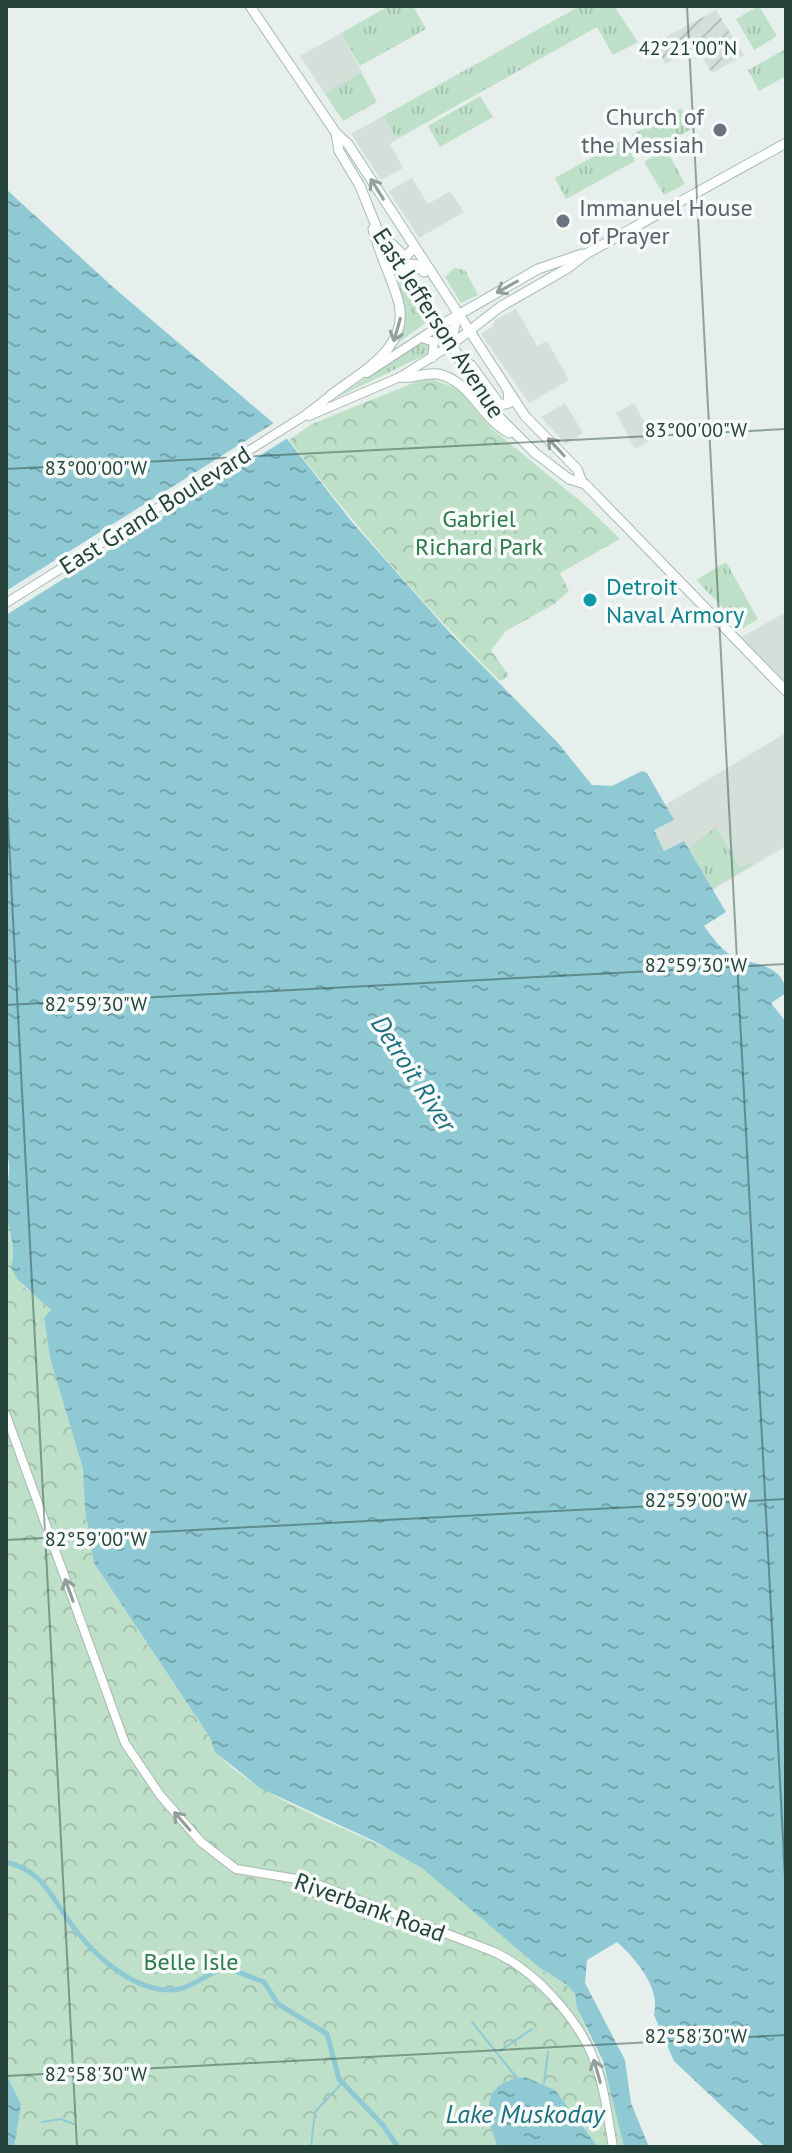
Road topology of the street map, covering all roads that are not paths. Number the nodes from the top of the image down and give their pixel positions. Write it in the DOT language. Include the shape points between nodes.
graph roads {
  1 [pos="250,6"];
  2 [pos="336,133"];
  3 [pos="786,143"];
  4 [pos="366,202"];
  5 [pos="378,231"];
  6 [pos="414,248"];
  7 [pos="586,254"];
  8 [pos="534,272"];
  9 [pos="410,282"];
  10 [pos="544,282"];
  11 [pos="449,301"];
  12 [pos="481,302"];
  13 [pos="457,314"];
  14 [pos="489,316"];
  15 [pos="439,326"];
  16 [pos="469,331"];
  17 [pos="422,338"];
  18 [pos="451,345"];
  19 [pos="432,358"];
  20 [pos="460,360"];
  21 [pos="400,377"];
  22 [pos="508,391"];
  23 [pos="331,395"];
  24 [pos="304,416"];
  25 [pos="516,436"];
  26 [pos="582,482"];
  27 [pos="6,603"];
  28 [pos="786,691"];
  29 [pos="6,1415"];
  30 [pos="613,2147"];
  1 -- 2 [label="main road, East Jefferson Avenue"];
  2 -- 4 [label="main road, East Jefferson Avenue" via="339,151"];
  6 -- 2 [label="main road, East Jefferson Avenue, one-way"];
  3 -- 7 [label="main road, East Grand Boulevard"];
  4 -- 5 [label="main road, East Jefferson Avenue"];
  4 -- 23 [label="main road, one-way" via="398,299 400,323 384,355"];
  5 -- 6 [label="main road" via="403,257"];
  5 -- 9 [label="main road, East Jefferson Avenue"];
  6 -- 11 [label="main road, East Jefferson Avenue"];
  7 -- 8 [label="main road, East Grand Boulevard"];
  7 -- 10 [label="main road, East Grand Boulevard"];
  8 -- 10 [label="main road" via="546,271"];
  8 -- 12 [label="main road, East Grand Boulevard, one-way"];
  9 -- 11 [label="main road" via="408,268 416,263"];
  9 -- 15 [label="main road, East Jefferson Avenue"];
  10 -- 14 [label="main road, East Grand Boulevard"];
  11 -- 13 [label="main road, East Jefferson Avenue"];
  12 -- 13 [label="main road, East Grand Boulevard"];
  12 -- 14 [label="main road" via="474,308 475,316"];
  13 -- 15 [label="main road, East Grand Boulevard"];
  13 -- 16 [label="main road, East Jefferson Avenue"];
  13 -- 18 [label="main road"];
  14 -- 16 [label="main road, East Grand Boulevard"];
  15 -- 17 [label="street, East Grand Boulevard"];
  15 -- 18 [label="main road, East Jefferson Avenue"];
  16 -- 18 [label="main road, East Grand Boulevard"];
  16 -- 22 [label="main road, East Jefferson Avenue"];
  17 -- 19 [label="street" via="434,342"];
  17 -- 23 [label="street, East Grand Boulevard"];
  18 -- 19 [label="street, East Grand Boulevard"];
  18 -- 20 [label="main road, East Jefferson Avenue"];
  19 -- 21 [label="street, East Grand Boulevard"];
  20 -- 22 [label="main road" via="471,365 500,405 509,403"];
  20 -- 25 [label="main road, East Jefferson Avenue"];
  21 -- 24 [label="street, East Grand Boulevard"];
  21 -- 25 [label="main road" via="433,374 451,379 497,426"];
  26 -- 22 [label="main road, East Jefferson Avenue, one-way" via="577,469"];
  23 -- 24 [label="street, East Grand Boulevard"];
  24 -- 27 [label="street, East Grand Boulevard"];
  25 -- 26 [label="main road, East Jefferson Avenue" via="569,479"];
  26 -- 28 [label="main road, East Jefferson Avenue"];
  30 -- 29 [label="street, Riverbank Road, one-way" via="595,2060 567,2016 521,1969 492,1951 309,1881 236,1869 201,1842 160,1795 122,1734"];
}
